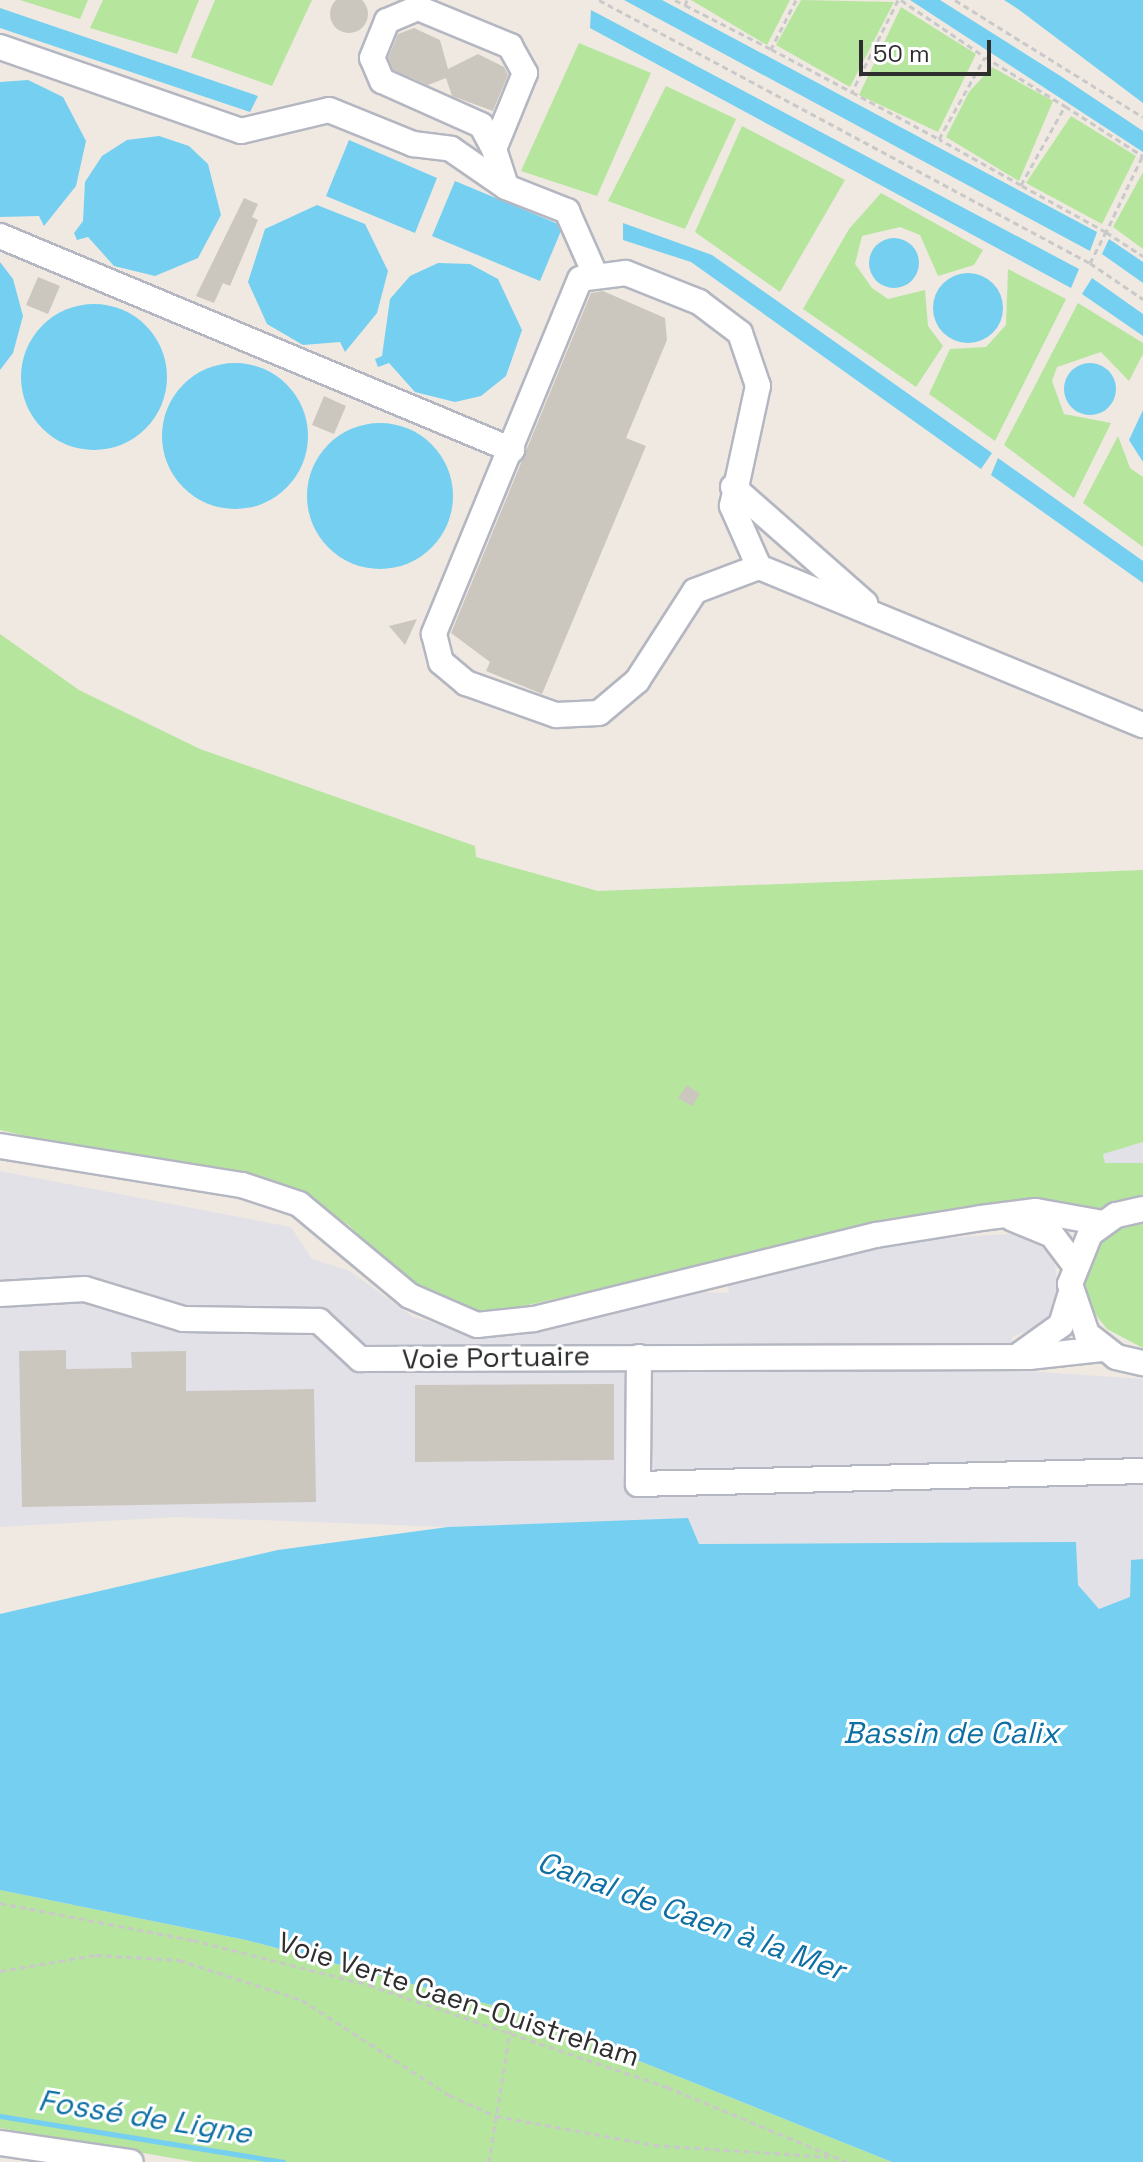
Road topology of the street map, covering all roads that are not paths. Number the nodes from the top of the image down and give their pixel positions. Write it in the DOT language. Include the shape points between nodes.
graph roads {
  1 [pos="0,47"];
  2 [pos="494,149"];
  3 [pos="506,187"];
  4 [pos="0,236"];
  5 [pos="594,272"];
  6 [pos="512,450"];
  7 [pos="733,487"];
  8 [pos="759,567"];
  9 [pos="879,615"];
  10 [pos="1143,725"];
  11 [pos="0,1146"];
  12 [pos="1143,1209"];
  13 [pos="995,1216"];
  14 [pos="1103,1223"];
  15 [pos="1073,1263"];
  16 [pos="0,1294"];
  17 [pos="1070,1295"];
  18 [pos="1102,1349"];
  19 [pos="1017,1353"];
  20 [pos="639,1357"];
  21 [pos="1143,1363"];
  22 [pos="1143,1471"];
  23 [pos="0,2143"];
  24 [pos="131,2162"];
  1 -- 3 [label="street" via="241,131 329,110 413,144 451,149"];
  2 -- 2 [label="street" via="525,73 510,46 418,8 387,21 372,58 382,81 481,125"];
  2 -- 3 [label="street"];
  3 -- 5 [label="street" via="567,211"];
  4 -- 6 [label="street"];
  5 -- 6 [label="street" via="580,279"];
  5 -- 7 [label="street" via="626,273 699,302 740,333 758,386"];
  6 -- 8 [label="street" via="434,634 441,662 494,699 556,715 599,713 637,681 695,591"];
  7 -- 8 [label="street" via="732,506"];
  7 -- 9 [label="street"];
  8 -- 9 [label="street"];
  9 -- 10 [label="street"];
  11 -- 13 [label="street" via="242,1185 299,1204 410,1296 477,1325 534,1319 876,1235"];
  12 -- 14 [label="street"];
  13 -- 14 [label="street" via="1036,1211"];
  13 -- 15 [label="street" via="1030,1221"];
  14 -- 15 [label="street"];
  15 -- 17 [label="street"];
  16 -- 20 [label="street, Voie Portuaire" via="85,1289 183,1319 319,1321 360,1359"];
  17 -- 18 [label="street" via="1087,1334"];
  17 -- 19 [label="street" via="1061,1325"];
  18 -- 19 [label="street, Voie Portuaire"];
  18 -- 21 [label="street"];
  19 -- 20 [label="street, Voie Portuaire"];
  20 -- 22 [label="street" via="638,1484"];
  23 -- 24 [label="street"];
}
